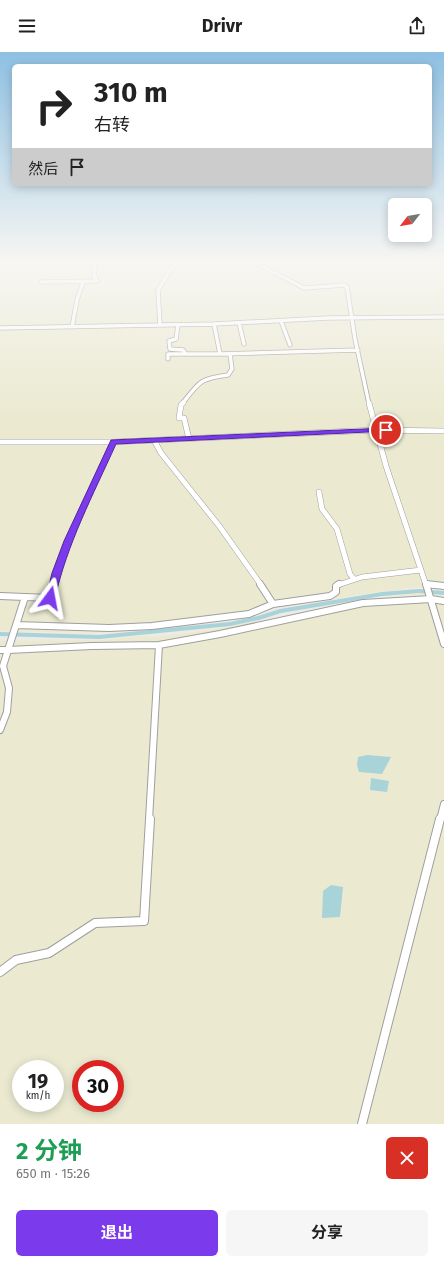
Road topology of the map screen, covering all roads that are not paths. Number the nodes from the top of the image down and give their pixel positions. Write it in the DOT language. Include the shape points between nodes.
graph roads {
  1 [pos="74,313"];
  2 [pos="160,313"];
  3 [pos="350,313"];
  4 [pos="444,317"];
  5 [pos="351,318"];
  6 [pos="281,321"];
  7 [pos="239,323"];
  8 [pos="214,324"];
  9 [pos="160,325"];
  10 [pos="178,325"];
  11 [pos="72,327"];
  12 [pos="0,328"];
  13 [pos="244,344"];
  14 [pos="290,345"];
  15 [pos="358,350"];
  16 [pos="186,354"];
  17 [pos="220,354"];
  18 [pos="230,354"];
  19 [pos="168,359"];
  20 [pos="376,430"];
  21 [pos="444,430"];
  22 [pos="189,439"];
  23 [pos="154,440"];
  24 [pos="0,442"];
  25 [pos="113,442"];
  26 [pos="319,492"];
  27 [pos="421,570"];
  28 [pos="354,579"];
  29 [pos="426,585"];
  30 [pos="444,586"];
  31 [pos="0,596"];
  32 [pos="25,597"];
  33 [pos="431,598"];
  34 [pos="444,601"];
  35 [pos="273,604"];
  36 [pos="16,625"];
  37 [pos="444,644"];
  38 [pos="159,645"];
  39 [pos="0,650"];
  40 [pos="8,650"];
  41 [pos="0,730"];
  42 [pos="444,804"];
  43 [pos="0,972"];
  44 [pos="362,1124"];
  1 -- 11 [label="street"];
  2 -- 9 [label="street"];
  3 -- 5 [label="street"];
  4 -- 5 [label="street"];
  5 -- 6 [label="street"];
  5 -- 15 [label="street"];
  6 -- 7 [label="street"];
  6 -- 14 [label="street"];
  7 -- 8 [label="street"];
  7 -- 13 [label="street"];
  8 -- 10 [label="street"];
  8 -- 17 [label="street"];
  9 -- 10 [label="street"];
  9 -- 11 [label="street"];
  10 -- 16 [label="street" via="176,339 169,341 170,349 183,350"];
  11 -- 12 [label="street"];
  15 -- 18 [label="street"];
  15 -- 20 [label="street"];
  16 -- 17 [label="street"];
  16 -- 19 [label="street" via="168,354"];
  17 -- 18 [label="street"];
  18 -- 22 [label="street" via="232,369 228,375 203,380 191,390 180,405 179,418 184,418"];
  20 -- 21 [label="street"];
  20 -- 22 [label="street"];
  20 -- 27 [label="street"];
  22 -- 23 [label="street"];
  23 -- 25 [label="street"];
  23 -- 35 [label="street" via="161,453 220,525 254,572"];
  24 -- 25 [label="street"];
  25 -- 32 [label="street" via="68,541 50,598"];
  26 -- 28 [label="street" via="322,509 337,529 350,574"];
  27 -- 28 [label="street"];
  27 -- 29 [label="street"];
  28 -- 35 [label="street" via="338,583 336,592 330,596"];
  29 -- 30 [label="street"];
  29 -- 33 [label="street"];
  31 -- 32 [label="street"];
  32 -- 36 [label="street"];
  33 -- 34 [label="street"];
  33 -- 37 [label="street"];
  33 -- 38 [label="street" via="363,603"];
  35 -- 36 [label="street" via="249,614 152,626 109,628"];
  36 -- 40 [label="street"];
  38 -- 40 [label="street"];
  38 -- 43 [label="street" via="144,921 95,923 49,953 16,960"];
  39 -- 40 [label="street"];
  40 -- 41 [label="street" via="4,666 9,688 7,712"];
  42 -- 44 [label="street"];
}
